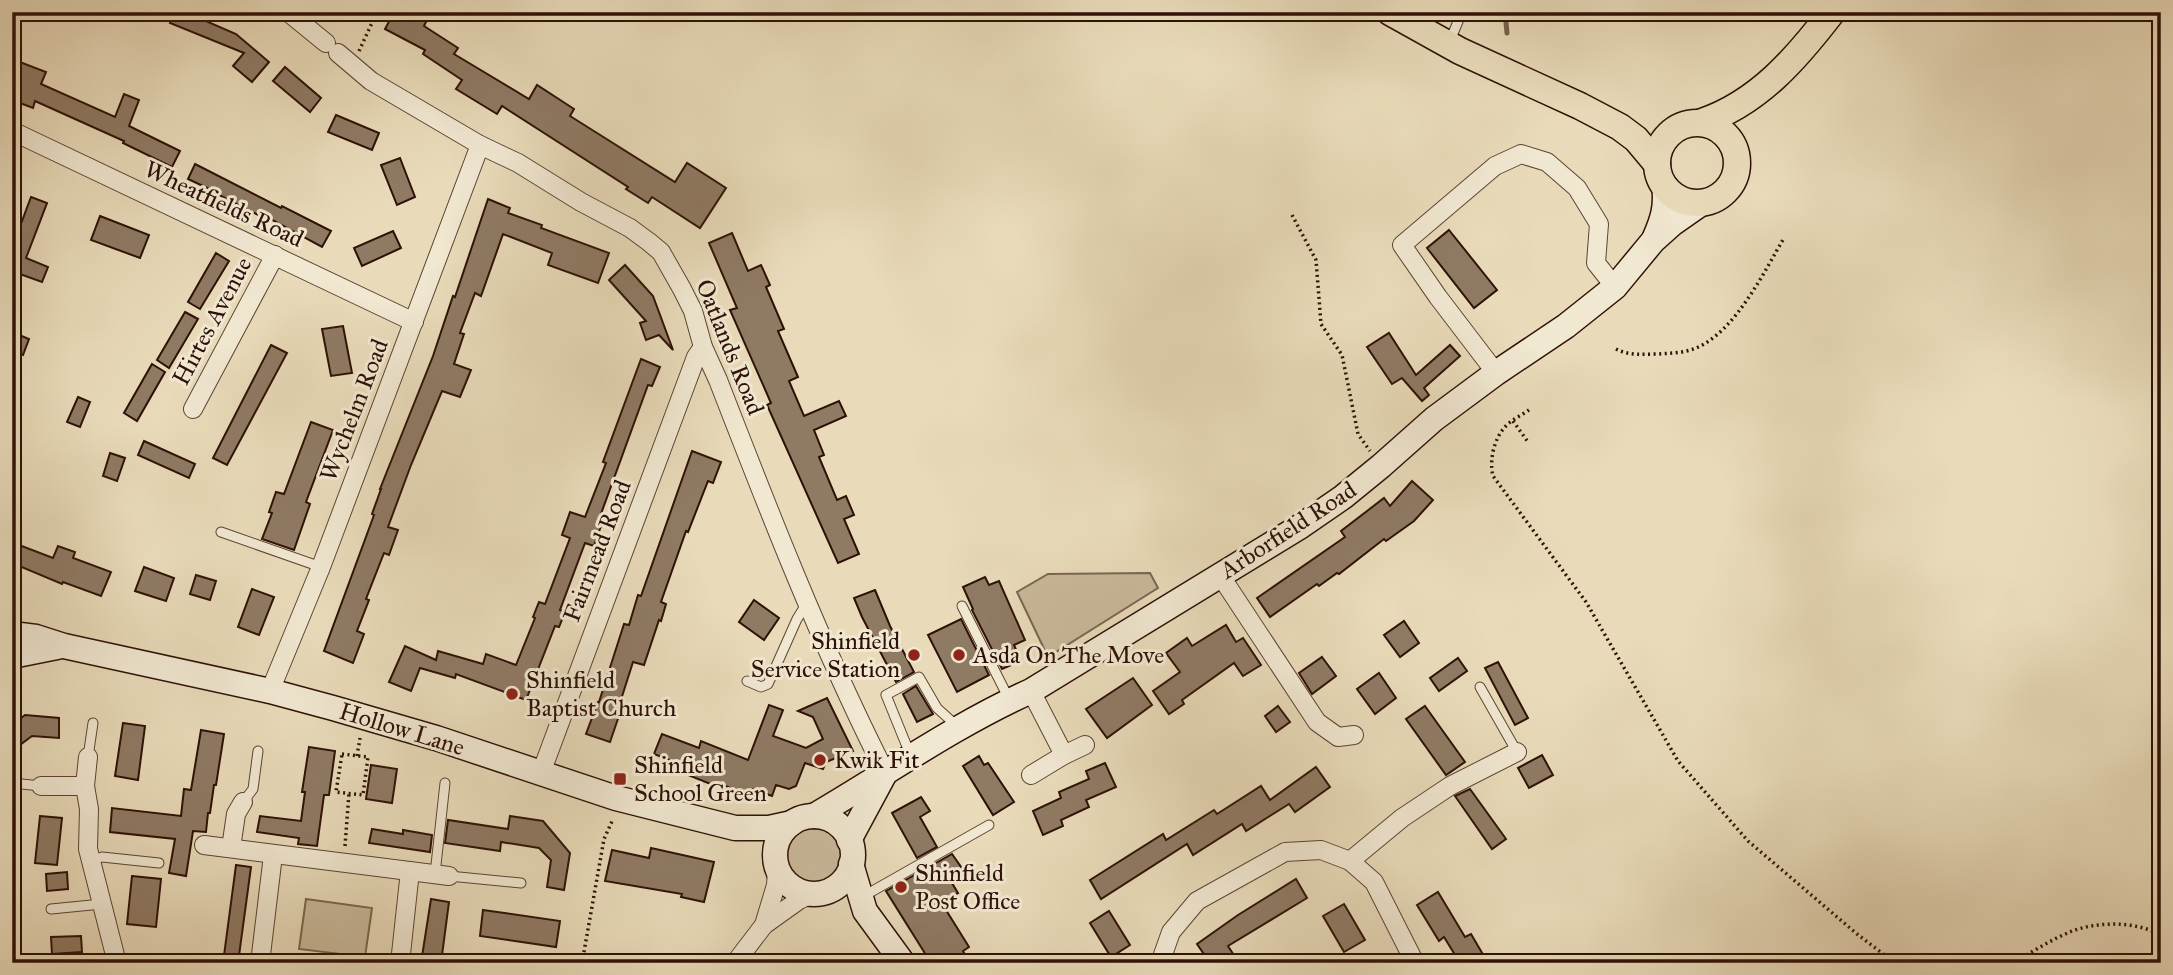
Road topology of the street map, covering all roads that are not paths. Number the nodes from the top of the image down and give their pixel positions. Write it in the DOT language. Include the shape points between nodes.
graph roads {
  1 [pos="288,12"];
  2 [pos="1390,12"];
  3 [pos="1462,12"];
  4 [pos="1832,12"];
  5 [pos="1448,44"];
  6 [pos="1770,82"];
  7 [pos="1702,122"];
  8 [pos="1620,127"];
  9 [pos="1674,130"];
  10 [pos="12,131"];
  11 [pos="480,145"];
  12 [pos="1736,150"];
  13 [pos="1660,174"];
  14 [pos="1702,203"];
  15 [pos="1653,241"];
  16 [pos="275,256"];
  17 [pos="1615,287"];
  18 [pos="414,322"];
  19 [pos="703,347"];
  20 [pos="1496,373"];
  21 [pos="193,409"];
  22 [pos="221,532"];
  23 [pos="321,567"];
  24 [pos="1220,575"];
  25 [pos="807,603"];
  26 [pos="962,606"];
  27 [pos="12,634"];
  28 [pos="64,646"];
  29 [pos="12,656"];
  30 [pos="747,681"];
  31 [pos="1480,687"];
  32 [pos="270,691"];
  33 [pos="1021,696"];
  34 [pos="93,723"];
  35 [pos="959,728"];
  36 [pos="1354,735"];
  37 [pos="1085,745"];
  38 [pos="258,751"];
  39 [pos="1517,752"];
  40 [pos="911,755"];
  41 [pos="1064,755"];
  42 [pos="88,758"];
  43 [pos="887,771"];
  44 [pos="541,773"];
  45 [pos="1031,775"];
  46 [pos="12,783"];
  47 [pos="445,783"];
  48 [pos="41,786"];
  49 [pos="85,786"];
  50 [pos="243,802"];
  51 [pos="803,819"];
  52 [pos="989,825"];
  53 [pos="735,828"];
  54 [pos="204,845"];
  55 [pos="231,848"];
  56 [pos="850,852"];
  57 [pos="273,855"];
  58 [pos="91,860"];
  59 [pos="1350,861"];
  60 [pos="159,863"];
  61 [pos="776,865"];
  62 [pos="410,871"];
  63 [pos="442,875"];
  64 [pos="521,883"];
  65 [pos="818,893"];
  66 [pos="102,904"];
  67 [pos="863,905"];
  68 [pos="51,909"];
  69 [pos="764,925"];
  70 [pos="117,963"];
  71 [pos="260,963"];
  72 [pos="400,963"];
  73 [pos="735,963"];
  74 [pos="903,963"];
  75 [pos="1160,963"];
  76 [pos="1415,963"];
  1 -- 11 [label="street, Oatlands Road" via="371,81"];
  2 -- 5 [label="main road"];
  3 -- 5 [label="lane"];
  4 -- 6 [label="main road"];
  5 -- 8 [label="main road"];
  6 -- 7 [label="main road" via="1747,102"];
  6 -- 12 [label="main road" via="1744,117"];
  7 -- 9 [label="main road"];
  7 -- 12 [label="main road" via="1726,133"];
  8 -- 9 [label="main road"];
  8 -- 13 [label="main road" via="1636,139"];
  9 -- 13 [label="main road" via="1658,151"];
  10 -- 16 [label="street, Wheatfields Road"];
  11 -- 18 [label="street, Wychelm Road"];
  11 -- 19 [label="street, Oatlands Road" via="630,228 661,253 693,311"];
  12 -- 14 [label="main road" via="1737,173 1732,183 1724,194"];
  13 -- 14 [label="main road" via="1678,198"];
  13 -- 15 [label="main road, Arborfield Road" via="1666,200"];
  14 -- 15 [label="main road, Arborfield Road"];
  15 -- 17 [label="main road, Arborfield Road"];
  16 -- 18 [label="street, Wheatfields Road"];
  16 -- 21 [label="street, Hirtes Avenue"];
  17 -- 20 [label="main road, Arborfield Road"];
  17 -- 20 [label="street" via="1596,263 1599,224 1577,188 1547,162 1521,154 1495,166 1402,245"];
  18 -- 23 [label="street, Wychelm Road"];
  19 -- 25 [label="street, Oatlands Road"];
  19 -- 44 [label="street, Fairmead Road"];
  20 -- 24 [label="main road, Arborfield Road" via="1343,497"];
  22 -- 23 [label="lane"];
  23 -- 32 [label="street, Wychelm Road"];
  24 -- 33 [label="main road, Arborfield Road"];
  24 -- 36 [label="street" via="1317,722 1338,737"];
  25 -- 30 [label="lane" via="768,684 761,687"];
  25 -- 43 [label="street, Oatlands Road"];
  26 -- 33 [label="lane"];
  27 -- 28 [label="main road, Hollow Lane"];
  28 -- 29 [label="main road, Hollow Lane"];
  28 -- 32 [label="main road, Hollow Lane"];
  31 -- 39 [label="lane"];
  32 -- 44 [label="main road, Hollow Lane"];
  33 -- 35 [label="main road, Arborfield Road"];
  33 -- 41 [label="street"];
  34 -- 42 [label="lane"];
  35 -- 40 [label="main road, Arborfield Road"];
  35 -- 40 [label="lane" via="937,708 919,677 886,695"];
  37 -- 41 [label="street"];
  38 -- 50 [label="lane" via="253,789"];
  39 -- 59 [label="street" via="1450,786"];
  40 -- 43 [label="main road, Arborfield Road"];
  41 -- 45 [label="street"];
  42 -- 49 [label="street"];
  43 -- 51 [label="main road, Arborfield Road"];
  43 -- 56 [label="main road, Arborfield Road"];
  44 -- 53 [label="main road, Hollow Lane" via="616,798"];
  46 -- 48 [label="lane"];
  47 -- 63 [label="lane"];
  48 -- 49 [label="street"];
  49 -- 58 [label="street"];
  50 -- 55 [label="street" via="236,814"];
  51 -- 53 [label="main road, Hollow Lane" via="769,828"];
  51 -- 56 [label="main road" via="825,818 835,823 844,830"];
  51 -- 61 [label="main road" via="781,833"];
  52 -- 67 [label="lane"];
  53 -- 61 [label="main road, Hollow Lane"];
  54 -- 55 [label="street"];
  55 -- 57 [label="street"];
  56 -- 65 [label="main road" via="846,876"];
  56 -- 67 [label="main road"];
  57 -- 62 [label="street"];
  57 -- 71 [label="street"];
  58 -- 60 [label="lane"];
  58 -- 66 [label="street"];
  59 -- 75 [label="street" via="1321,850 1285,852 1197,901 1171,932"];
  59 -- 76 [label="street" via="1374,882"];
  61 -- 65 [label="main road" via="795,889"];
  61 -- 69 [label="street" via="776,885"];
  62 -- 63 [label="street"];
  62 -- 72 [label="street"];
  63 -- 64 [label="lane"];
  65 -- 67 [label="main road"];
  65 -- 69 [label="street" via="799,900"];
  66 -- 68 [label="lane"];
  66 -- 70 [label="street"];
  67 -- 74 [label="main road"];
  69 -- 73 [label="street"];
}
